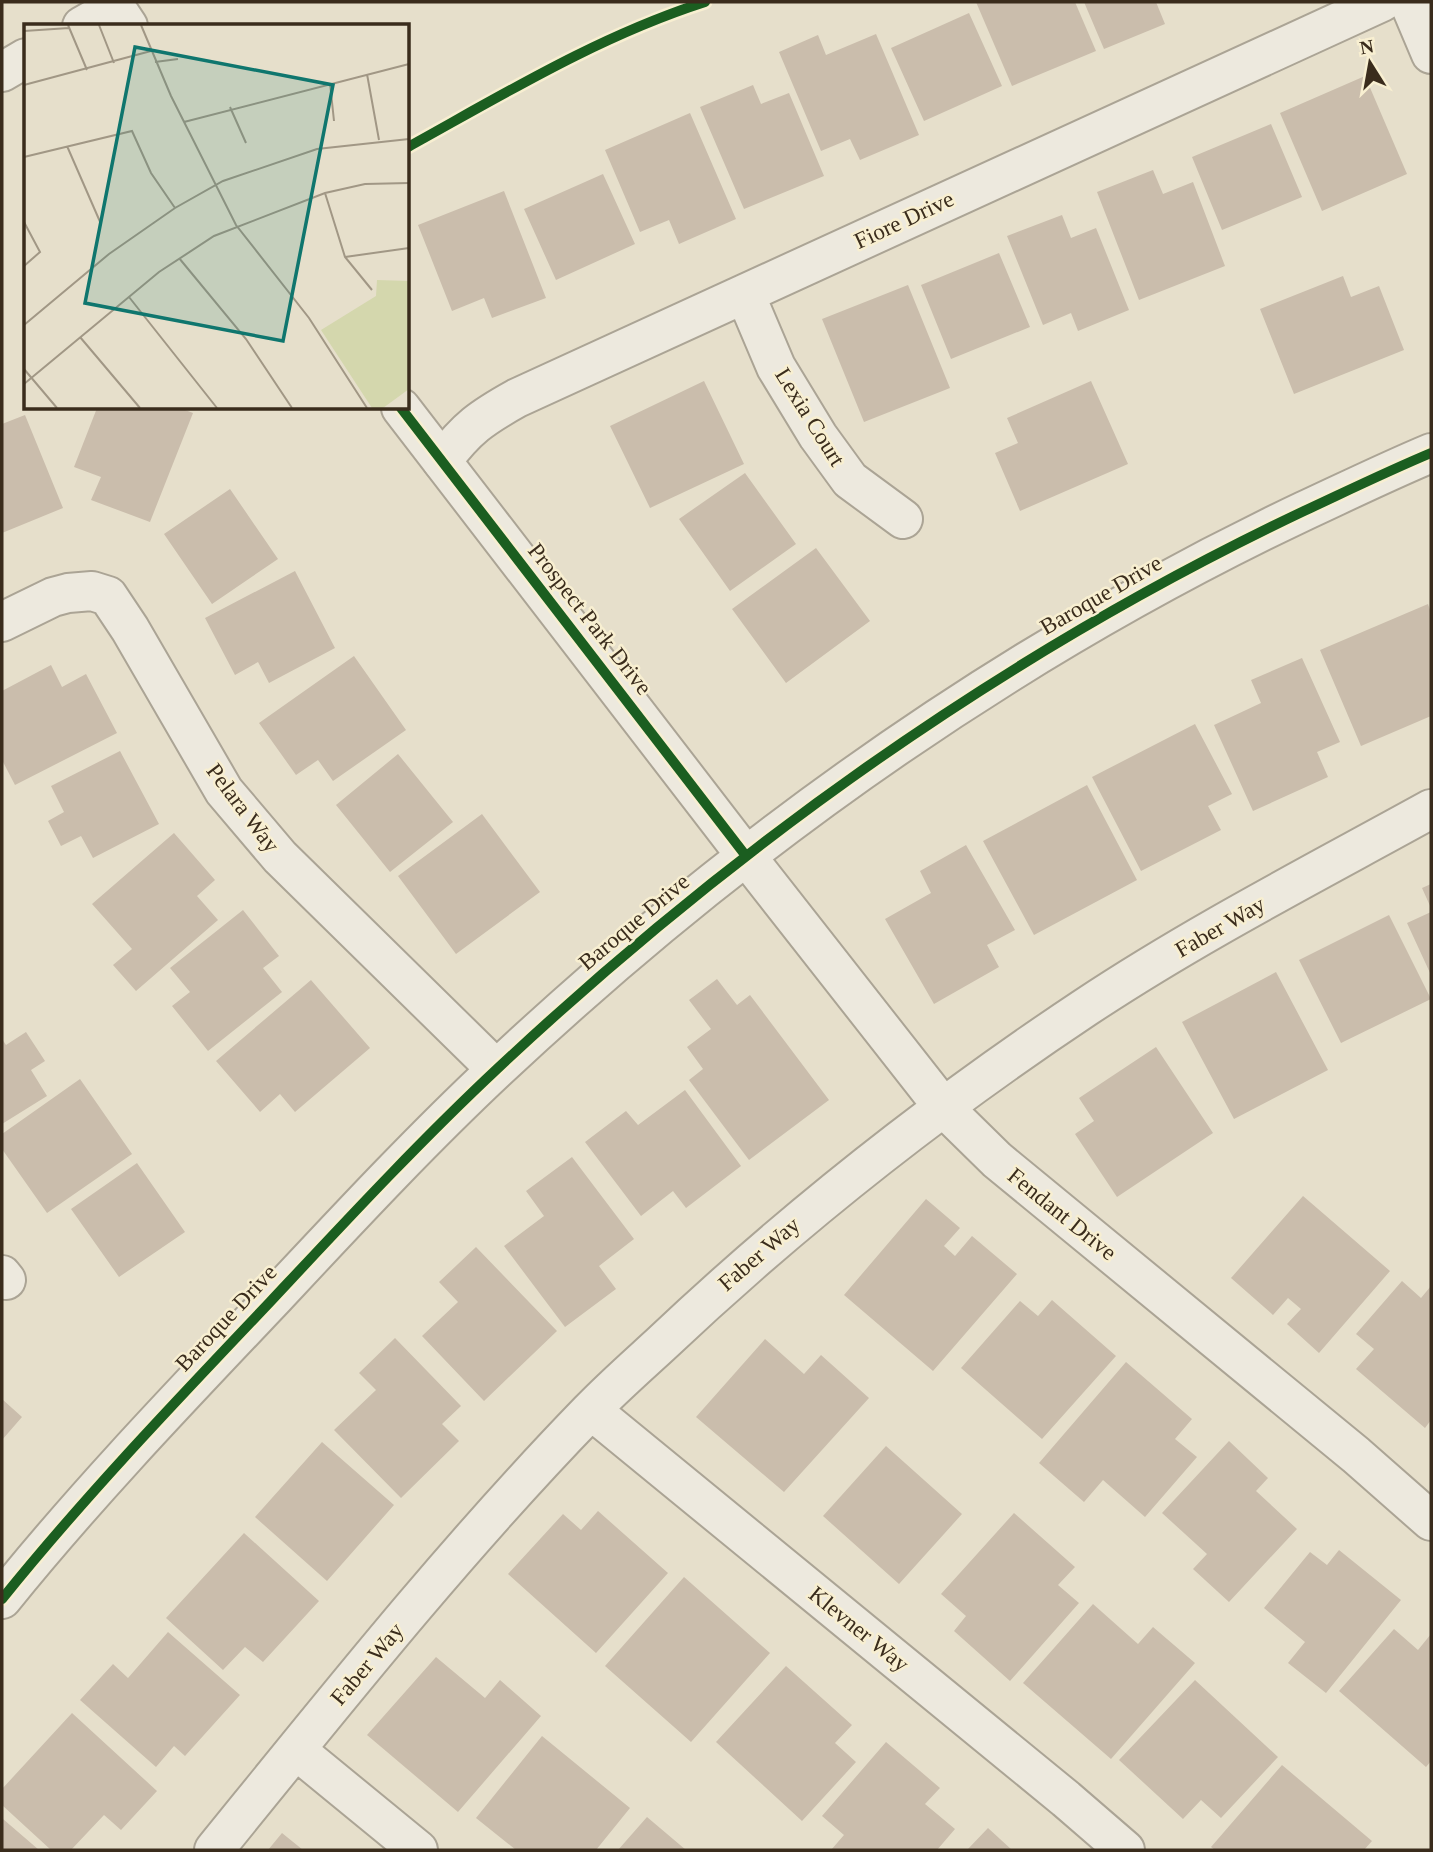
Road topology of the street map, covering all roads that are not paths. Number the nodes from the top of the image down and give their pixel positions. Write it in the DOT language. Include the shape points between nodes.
graph roads {
  1 [pos="1382,2"];
  2 [pos="1409,2"];
  3 [pos="119,12"];
  4 [pos="87,24"];
  5 [pos="1431,54"];
  6 [pos="24,59"];
  7 [pos="2,72"];
  8 [pos="745,293"];
  9 [pos="403,410"];
  10 [pos="1431,453"];
  11 [pos="442,461"];
  12 [pos="903,519"];
  13 [pos="2,622"];
  14 [pos="1431,810"];
  15 [pos="746,856"];
  16 [pos="496,1069"];
  17 [pos="943,1107"];
  18 [pos="590,1410"];
  19 [pos="1431,1521"];
  20 [pos="2,1599"];
  21 [pos="296,1750"];
  22 [pos="214,1850"];
  23 [pos="418,1850"];
  24 [pos="1125,1850"];
  1 -- 8 [label="street, Fiore Drive"];
  2 -- 5 [label="street"];
  3 -- 4 [label="street"];
  6 -- 7 [label="street"];
  8 -- 11 [label="street, Fiore Drive" via="480,418"];
  8 -- 12 [label="street, Lexia Court" via="776,367 818,436 850,480"];
  9 -- 11 [label="street, Prospect Park Drive"];
  10 -- 15 [label="street, Baroque Drive" via="1230,547 1096,620 901,742"];
  11 -- 15 [label="street, Prospect Park Drive"];
  13 -- 16 [label="street, Pelara Way" via="68,593 92,591 108,597 224,791 280,857"];
  14 -- 17 [label="street, Faber Way" via="1240,914 1112,991"];
  15 -- 16 [label="street, Baroque Drive"];
  15 -- 17 [label="street, Fendant Drive"];
  16 -- 20 [label="street, Baroque Drive" via="101,1481"];
  17 -- 18 [label="street, Faber Way" via="805,1214"];
  17 -- 19 [label="street, Fendant Drive" via="997,1160"];
  18 -- 21 [label="street, Faber Way" via="471,1538"];
  18 -- 24 [label="street, Klevner Way"];
  21 -- 22 [label="street, Faber Way"];
  21 -- 23 [label="street"];
}
